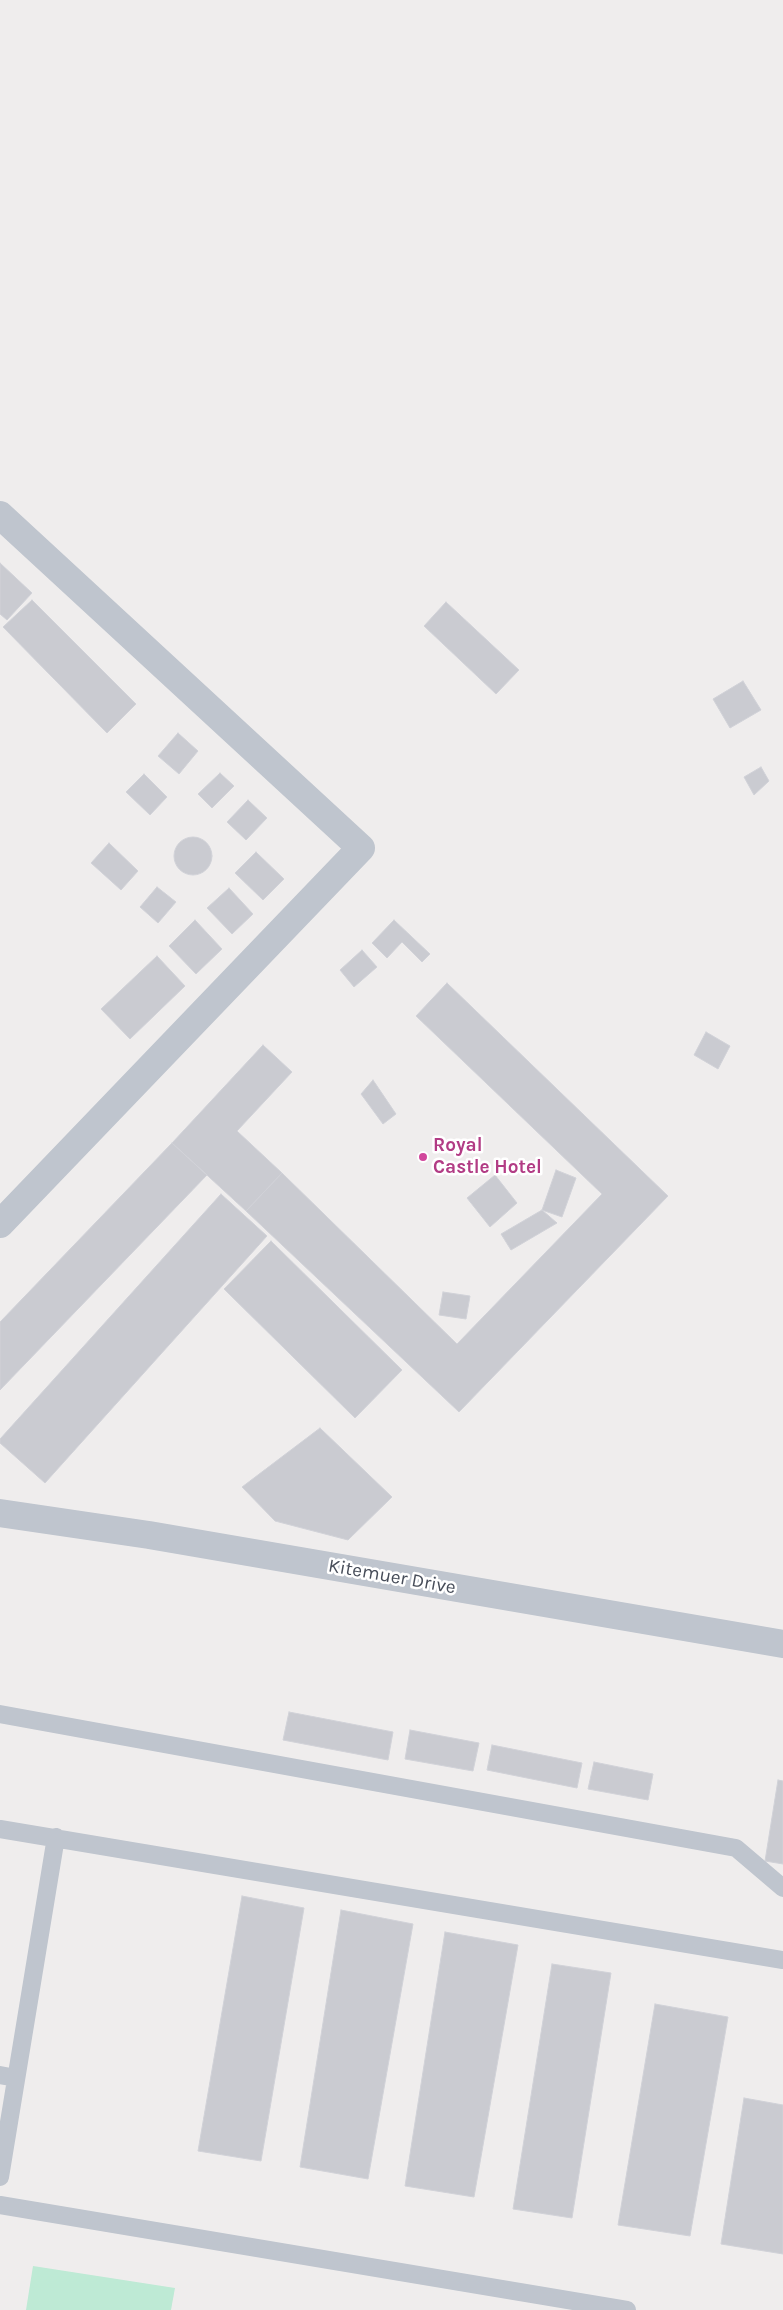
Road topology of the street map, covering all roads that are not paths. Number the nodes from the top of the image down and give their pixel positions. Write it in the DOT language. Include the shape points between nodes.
graph roads {
  1 [pos="0,516"];
  2 [pos="0,1224"];
  3 [pos="0,1513"];
  4 [pos="783,1644"];
  5 [pos="0,1714"];
  6 [pos="0,1828"];
  7 [pos="56,1837"];
  8 [pos="783,1888"];
  9 [pos="783,1960"];
  10 [pos="8,2077"];
  11 [pos="0,2177"];
  12 [pos="0,2205"];
  13 [pos="627,2310"];
  1 -- 2 [label="street" via="361,848"];
  3 -- 4 [label="street, Kitemuer Drive" via="149,1535"];
  5 -- 8 [label="lane" via="736,1848"];
  6 -- 7 [label="lane"];
  7 -- 9 [label="lane"];
  7 -- 10 [label="lane"];
  10 -- 11 [label="lane"];
  12 -- 13 [label="lane"];
}
